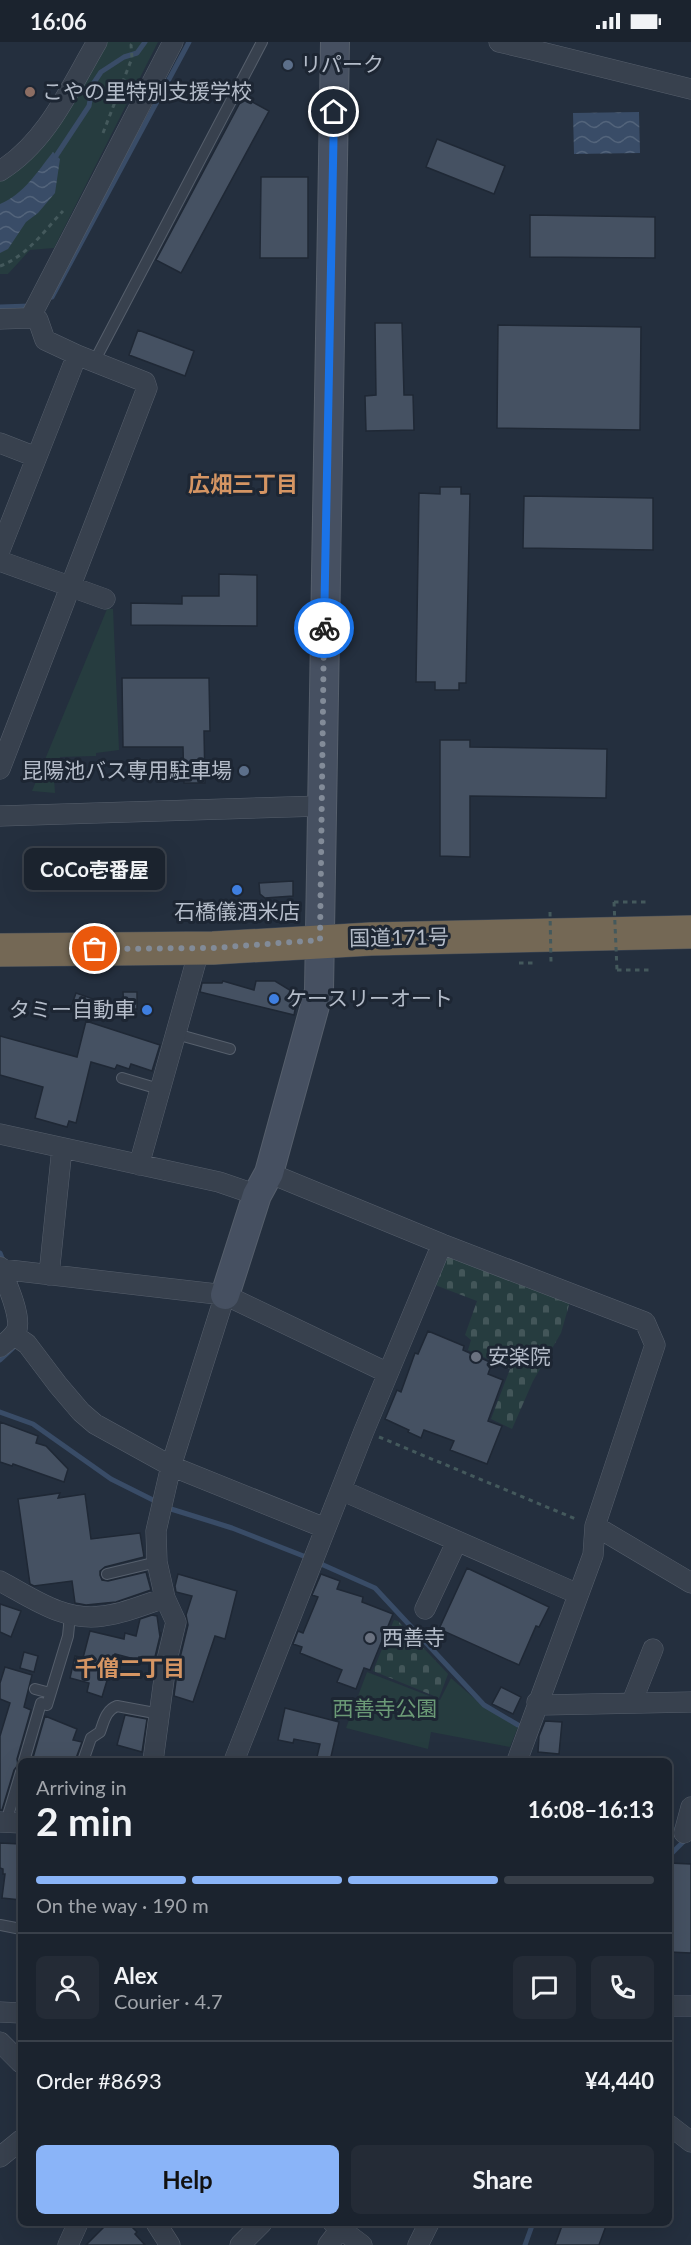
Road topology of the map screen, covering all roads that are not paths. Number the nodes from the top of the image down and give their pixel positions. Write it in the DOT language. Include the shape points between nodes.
graph roads {
  1 [pos="97,42"];
  2 [pos="173,42"];
  3 [pos="262,42"];
  4 [pos="335,42"];
  5 [pos="499,42"];
  6 [pos="531,46"];
  7 [pos="691,89"];
  8 [pos="0,171"];
  9 [pos="30,318"];
  10 [pos="0,319"];
  11 [pos="85,359"];
  12 [pos="0,443"];
  13 [pos="36,457"];
  14 [pos="0,550"];
  15 [pos="0,561"];
  16 [pos="69,585"];
  17 [pos="105,599"];
  18 [pos="0,769"];
  19 [pos="321,806"];
  20 [pos="0,816"];
  21 [pos="691,932"];
  22 [pos="320,940"];
  23 [pos="200,948"];
  24 [pos="0,950"];
  25 [pos="176,1034"];
  26 [pos="230,1049"];
  27 [pos="122,1078"];
  28 [pos="159,1089"];
  29 [pos="0,1134"];
  30 [pos="62,1148"];
  31 [pos="139,1165"];
  32 [pos="263,1184"];
  33 [pos="442,1244"];
  34 [pos="0,1268"];
  35 [pos="49,1275"];
  36 [pos="225,1295"];
  37 [pos="7,1341"];
  38 [pos="388,1372"];
  39 [pos="171,1466"];
  40 [pos="341,1490"];
  41 [pos="595,1527"];
  42 [pos="326,1528"];
  43 [pos="456,1541"];
  44 [pos="157,1562"];
  45 [pos="107,1574"];
  46 [pos="0,1581"];
  47 [pos="691,1583"];
  48 [pos="578,1594"];
  49 [pos="165,1598"];
  50 [pos="424,1609"];
  51 [pos="70,1615"];
  52 [pos="653,1648"];
  53 [pos="35,1689"];
  54 [pos="50,1693"];
  55 [pos="537,1702"];
  56 [pos="632,1702"];
  57 [pos="691,1702"];
  58 [pos="160,1714"];
  59 [pos="25,1758"];
  60 [pos="84,1758"];
  61 [pos="153,1758"];
  62 [pos="235,1758"];
  63 [pos="518,1758"];
  64 [pos="18,1785"];
  65 [pos="691,1807"];
  66 [pos="9,1823"];
  67 [pos="681,1834"];
  68 [pos="0,1925"];
  69 [pos="18,1928"];
  70 [pos="672,2006"];
  71 [pos="691,2006"];
  72 [pos="0,2012"];
  73 [pos="18,2013"];
  74 [pos="0,2042"];
  75 [pos="18,2060"];
  76 [pos="672,2128"];
  77 [pos="18,2142"];
  78 [pos="691,2142"];
  79 [pos="0,2157"];
  80 [pos="77,2226"];
  81 [pos="158,2226"];
  82 [pos="259,2226"];
  83 [pos="338,2226"];
  84 [pos="340,2226"];
  85 [pos="428,2226"];
  86 [pos="68,2245"];
  87 [pos="170,2245"];
  88 [pos="240,2245"];
  89 [pos="328,2245"];
  90 [pos="362,2245"];
  91 [pos="418,2245"];
  1 -- 8 [label="street" via="44,132"];
  2 -- 9 [label="street"];
  3 -- 11 [label="lane"];
  4 -- 19 [label="street"];
  5 -- 6 [label="street"];
  6 -- 7 [label="street"];
  9 -- 10 [label="street"];
  9 -- 11 [label="street" via="38,320 45,340"];
  11 -- 13 [label="street"];
  11 -- 16 [label="street" via="145,382 147,388"];
  12 -- 13 [label="street"];
  13 -- 14 [label="street"];
  15 -- 16 [label="street"];
  16 -- 17 [label="street"];
  16 -- 18 [label="street"];
  19 -- 20 [label="street"];
  19 -- 22 [label="street"];
  21 -- 22 [label="highway, 国道171号"];
  22 -- 23 [label="highway, 国道171号"];
  22 -- 32 [label="street" via="318,991"];
  23 -- 24 [label="highway, 国道171号"];
  23 -- 25 [label="street"];
  25 -- 26 [label="lane"];
  25 -- 28 [label="street"];
  27 -- 28 [label="lane"];
  28 -- 31 [label="street"];
  29 -- 30 [label="street"];
  30 -- 31 [label="street"];
  30 -- 35 [label="street"];
  31 -- 32 [label="street" via="219,1182"];
  32 -- 33 [label="street"];
  32 -- 36 [label="street"];
  33 -- 38 [label="street"];
  33 -- 41 [label="street" via="645,1322 655,1345"];
  34 -- 35 [label="street"];
  34 -- 37 [label="street" via="9,1285 18,1327"];
  35 -- 36 [label="street"];
  36 -- 38 [label="street"];
  36 -- 39 [label="street"];
  37 -- 39 [label="street" via="27,1344 95,1424"];
  38 -- 40 [label="street"];
  39 -- 42 [label="street"];
  39 -- 44 [label="street" via="156,1531"];
  40 -- 42 [label="street"];
  40 -- 43 [label="street"];
  41 -- 47 [label="street"];
  41 -- 48 [label="street" via="593,1555"];
  42 -- 62 [label="street"];
  43 -- 48 [label="street"];
  43 -- 50 [label="street"];
  44 -- 45 [label="lane"];
  44 -- 49 [label="street"];
  46 -- 51 [label="street"];
  48 -- 55 [label="street"];
  49 -- 51 [label="street" via="107,1616"];
  49 -- 58 [label="street" via="176,1622"];
  51 -- 54 [label="lane" via="68,1636"];
  52 -- 56 [label="street"];
  53 -- 54 [label="lane"];
  54 -- 59 [label="lane" via="47,1705 41,1703"];
  55 -- 56 [label="street"];
  55 -- 63 [label="street"];
  56 -- 57 [label="street"];
  58 -- 60 [label="lane" via="114,1707 106,1714 100,1732 91,1738"];
  58 -- 61 [label="street"];
  64 -- 66 [label="lane"];
  65 -- 67 [label="street"];
  68 -- 69 [label="lane"];
  70 -- 71 [label="street"];
  72 -- 73 [label="street"];
  74 -- 75 [label="street"];
  76 -- 78 [label="street"];
  77 -- 79 [label="street"];
  80 -- 86 [label="street"];
  81 -- 87 [label="street"];
  82 -- 88 [label="street"];
  83 -- 89 [label="street"];
  84 -- 90 [label="street"];
  85 -- 91 [label="street"];
}
